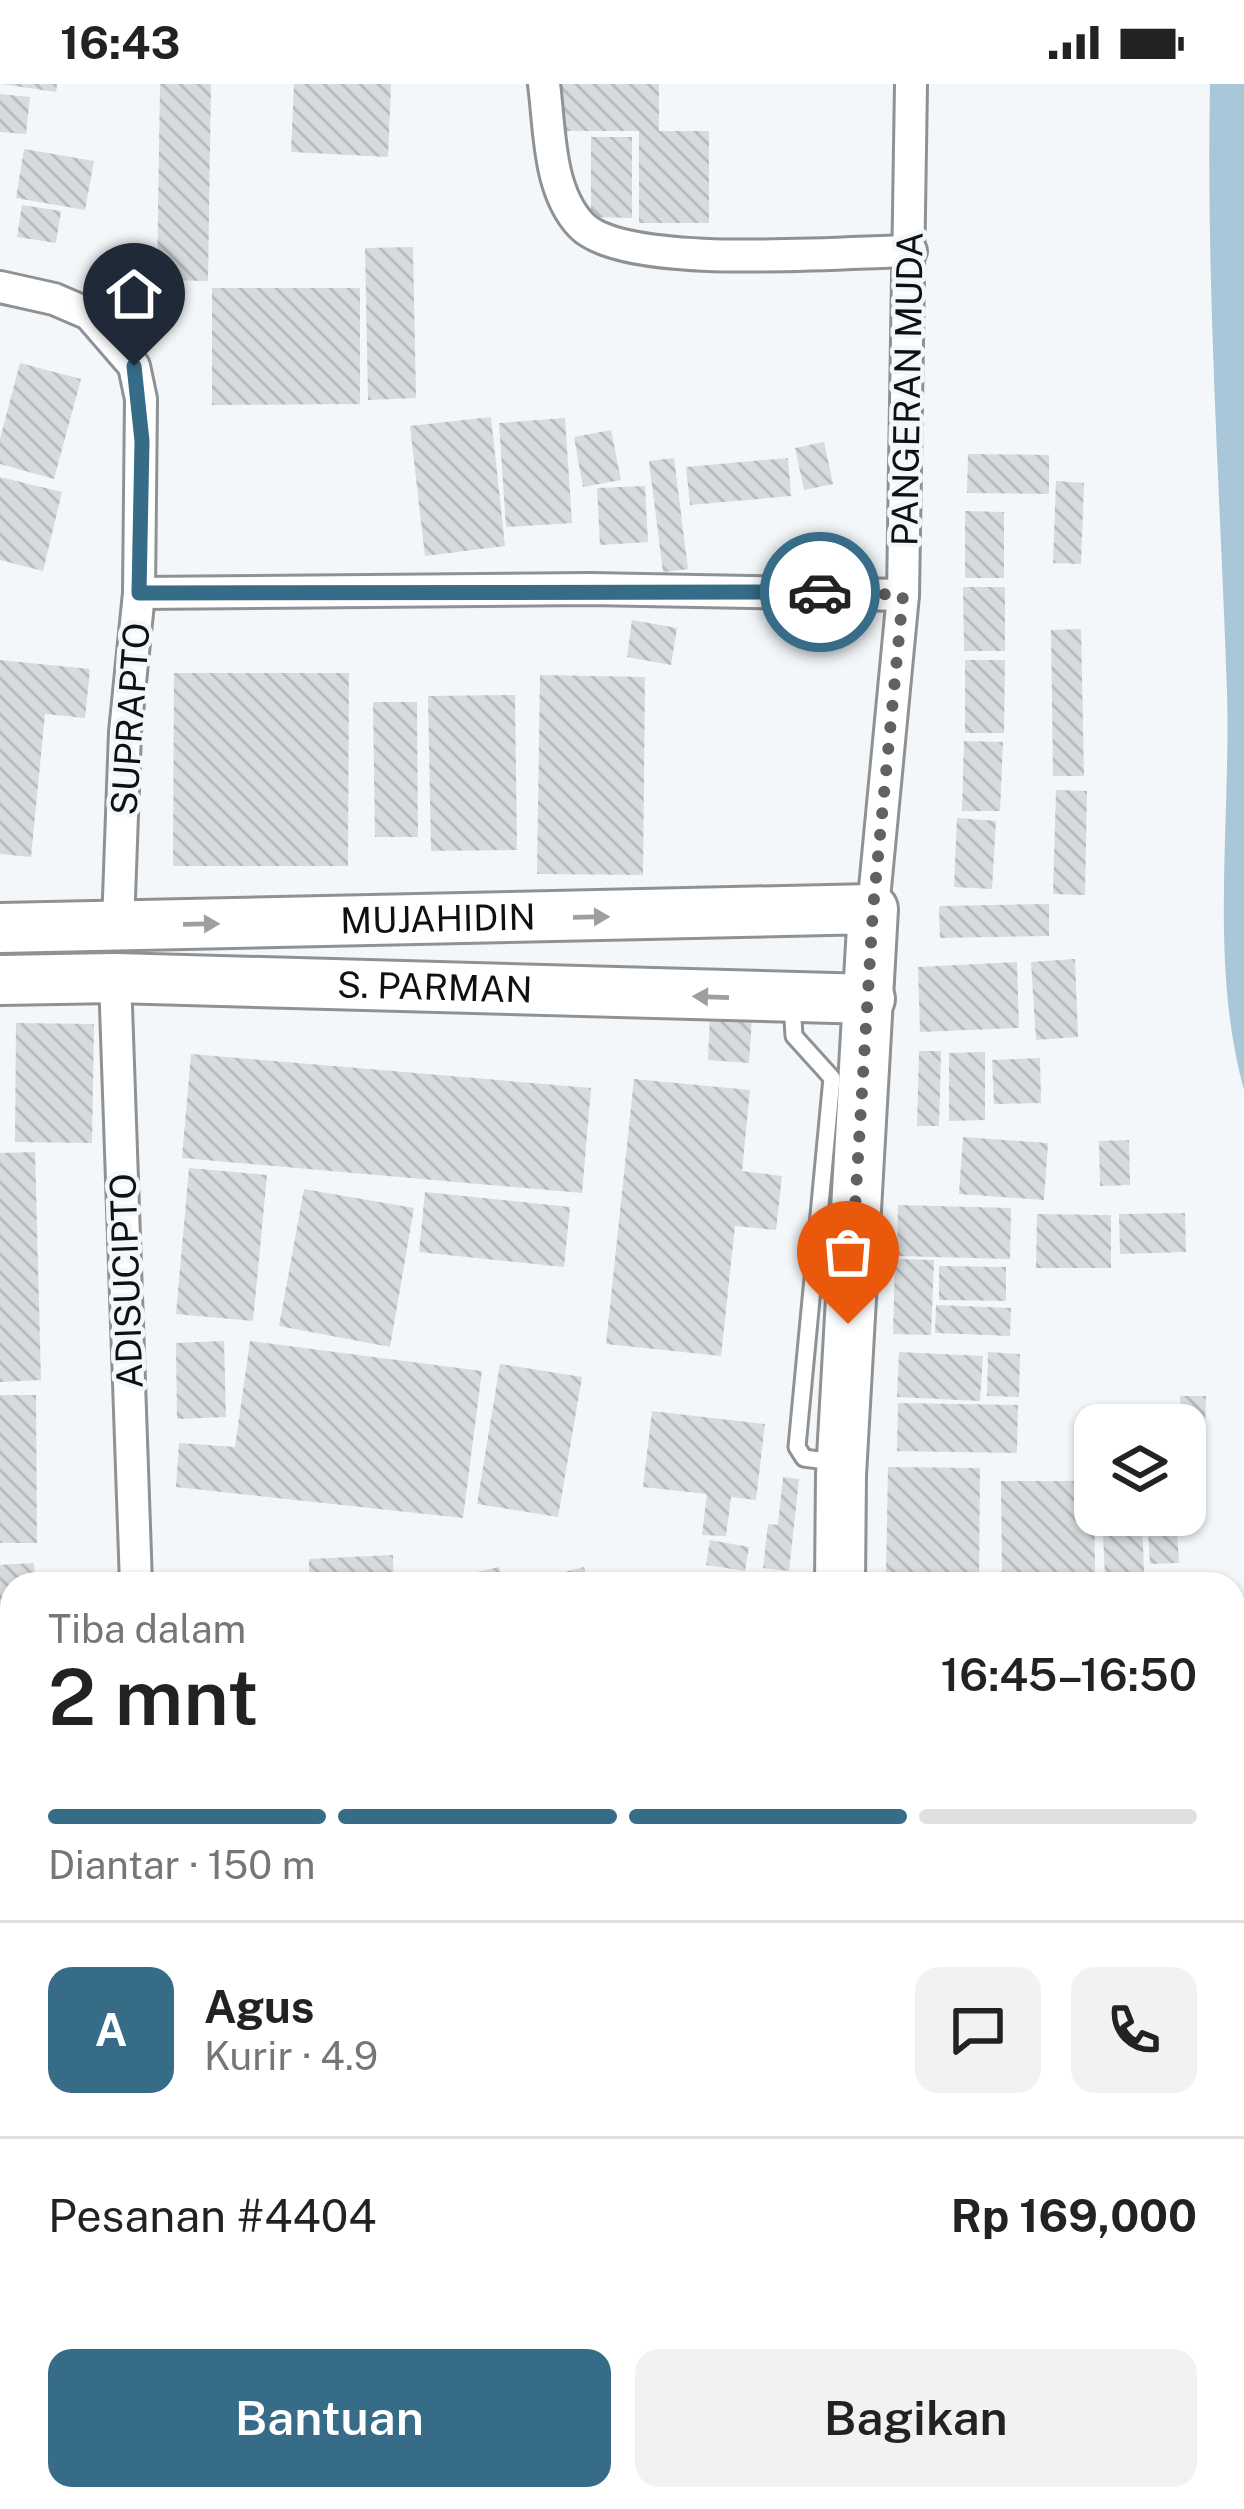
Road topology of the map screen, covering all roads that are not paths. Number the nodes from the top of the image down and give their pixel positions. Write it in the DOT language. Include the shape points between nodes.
graph roads {
  1 [pos="544,84"];
  2 [pos="910,84"];
  3 [pos="910,251"];
  4 [pos="0,287"];
  5 [pos="139,593"];
  6 [pos="903,595"];
  7 [pos="873,909"];
  8 [pos="118,925"];
  9 [pos="0,928"];
  10 [pos="115,978"];
  11 [pos="0,980"];
  12 [pos="792,999"];
  13 [pos="870,999"];
  14 [pos="842,1463"];
  15 [pos="136,1572"];
  16 [pos="840,1572"];
  1 -- 3 [label="street" via="558,189 583,228 664,254"];
  2 -- 3 [label="street, PANGERAN MUDA"];
  3 -- 6 [label="street, PANGERAN MUDA"];
  4 -- 5 [label="street, SUPRAPTO" via="89,314 134,366 142,441"];
  5 -- 6 [label="street"];
  5 -- 8 [label="street, SUPRAPTO"];
  6 -- 7 [label="street, PANGERAN MUDA"];
  8 -- 7 [label="main road, MUJAHIDIN, one-way"];
  7 -- 13 [label="main road"];
  8 -- 9 [label="main road, MUJAHIDIN"];
  10 -- 11 [label="main road, S. PARMAN"];
  12 -- 10 [label="main road, S. PARMAN, one-way"];
  10 -- 15 [label="street, ADISUCIPTO"];
  12 -- 13 [label="main road, S. PARMAN"];
  12 -- 14 [label="lane" via="794,1036 832,1078 797,1447 805,1459"];
  13 -- 14 [label="main road"];
  14 -- 16 [label="main road"];
}
